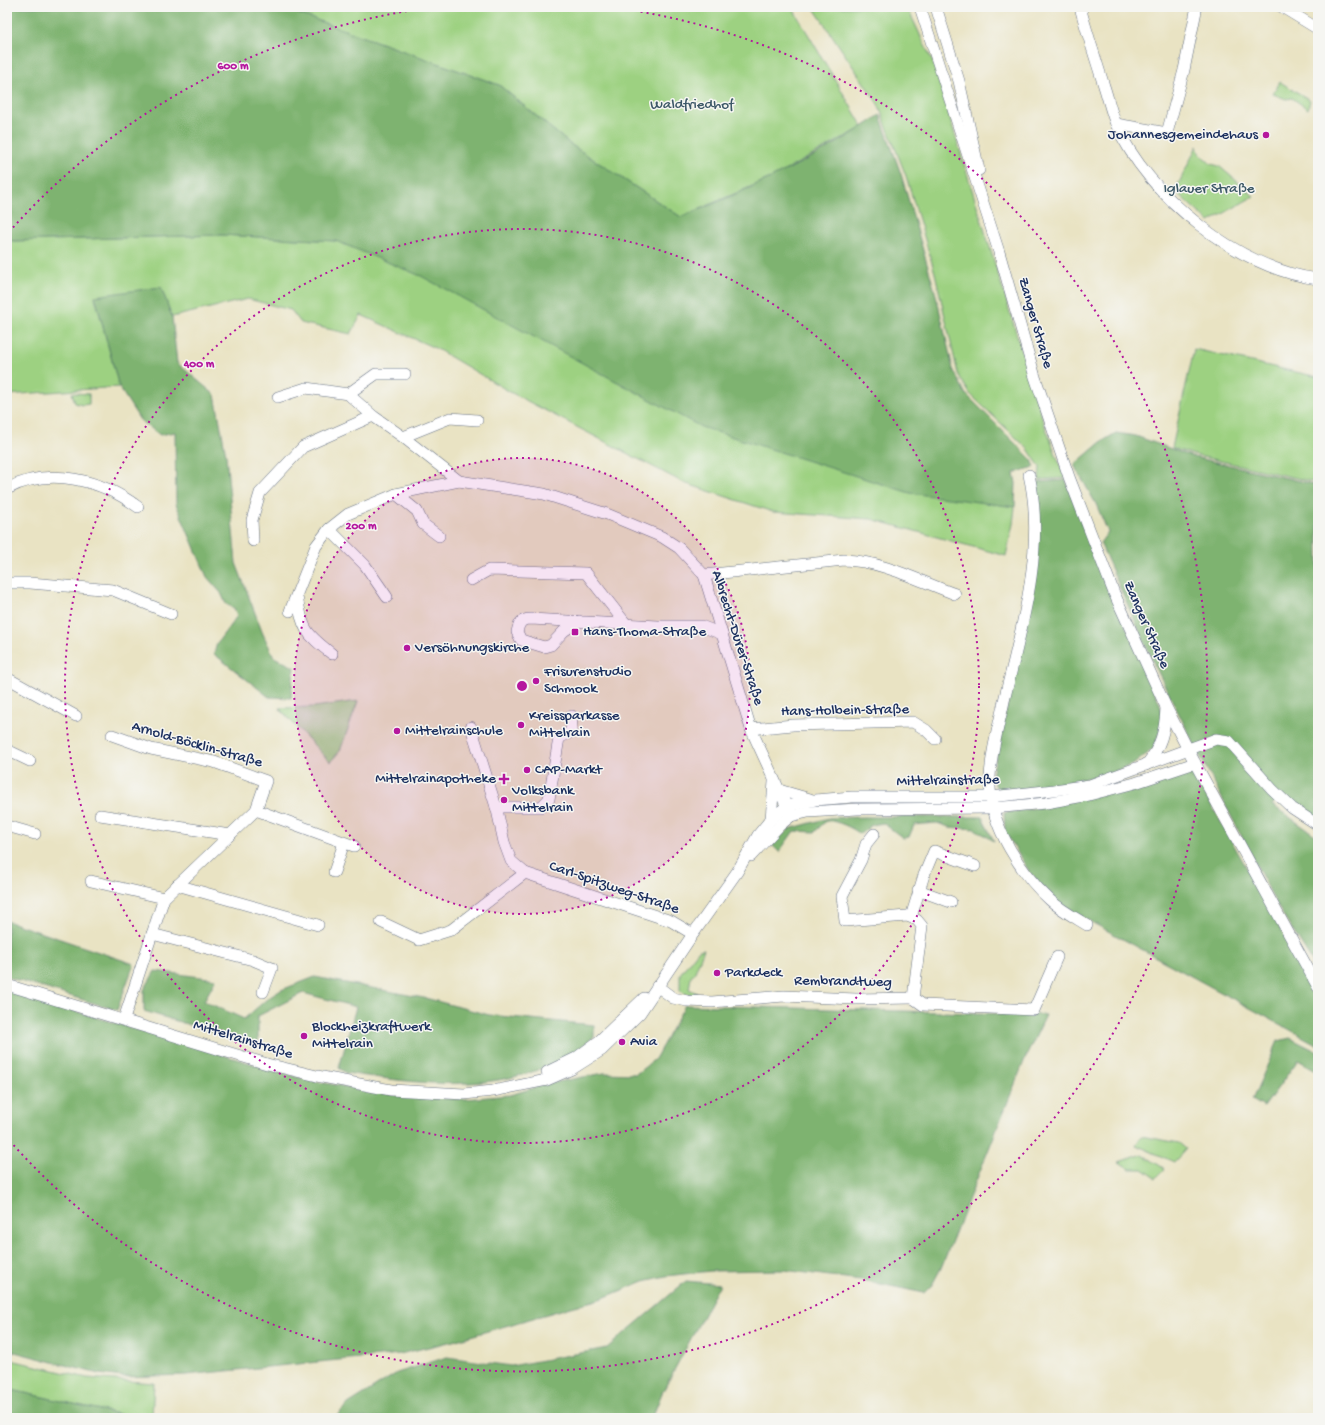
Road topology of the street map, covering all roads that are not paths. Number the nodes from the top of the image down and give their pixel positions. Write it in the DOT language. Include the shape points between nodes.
graph roads {
  1 [pos="920,7"];
  2 [pos="936,7"];
  3 [pos="1080,7"];
  4 [pos="1282,7"];
  5 [pos="1196,10"];
  6 [pos="1318,29"];
  7 [pos="1116,124"];
  8 [pos="999,252"];
  9 [pos="1318,279"];
  10 [pos="405,374"];
  11 [pos="348,394"];
  12 [pos="278,397"];
  13 [pos="373,416"];
  14 [pos="477,420"];
  15 [pos="403,436"];
  16 [pos="1030,475"];
  17 [pos="459,481"];
  18 [pos="7,489"];
  19 [pos="396,494"];
  20 [pos="138,507"];
  21 [pos="329,529"];
  22 [pos="439,536"];
  23 [pos="253,541"];
  24 [pos="704,575"];
  25 [pos="471,580"];
  26 [pos="7,583"];
  27 [pos="955,594"];
  28 [pos="296,596"];
  29 [pos="387,597"];
  30 [pos="290,611"];
  31 [pos="171,614"];
  32 [pos="579,621"];
  33 [pos="626,624"];
  34 [pos="722,634"];
  35 [pos="332,654"];
  36 [pos="7,678"];
  37 [pos="1166,707"];
  38 [pos="76,716"];
  39 [pos="572,716"];
  40 [pos="471,727"];
  41 [pos="751,729"];
  42 [pos="112,735"];
  43 [pos="935,739"];
  44 [pos="1188,749"];
  45 [pos="7,750"];
  46 [pos="30,761"];
  47 [pos="1195,763"];
  48 [pos="1146,765"];
  49 [pos="776,786"];
  50 [pos="815,800"];
  51 [pos="992,803"];
  52 [pos="496,807"];
  53 [pos="256,810"];
  54 [pos="789,811"];
  55 [pos="100,815"];
  56 [pos="771,819"];
  57 [pos="1318,825"];
  58 [pos="7,826"];
  59 [pos="35,834"];
  60 [pos="874,834"];
  61 [pos="230,835"];
  62 [pos="975,866"];
  63 [pos="334,872"];
  64 [pos="737,872"];
  65 [pos="525,873"];
  66 [pos="91,881"];
  67 [pos="177,885"];
  68 [pos="918,890"];
  69 [pos="164,898"];
  70 [pos="951,902"];
  71 [pos="911,917"];
  72 [pos="381,922"];
  73 [pos="318,925"];
  74 [pos="1087,925"];
  75 [pos="152,934"];
  76 [pos="693,934"];
  77 [pos="1057,957"];
  78 [pos="7,985"];
  79 [pos="657,986"];
  80 [pos="1318,987"];
  81 [pos="263,992"];
  82 [pos="914,998"];
  83 [pos="124,1019"];
  1 -- 8 [label="street, Zanger Straße"];
  2 -- 8 [label="street, Zanger Straße" via="959,82"];
  3 -- 7 [label="street"];
  4 -- 6 [label="street"];
  5 -- 7 [label="street" via="1184,70 1167,133"];
  7 -- 9 [label="street" via="1154,184 1202,228 1247,257 1301,277"];
  8 -- 37 [label="street, Zanger Straße" via="1035,377 1069,477 1114,593"];
  10 -- 11 [label="street" via="376,374"];
  11 -- 12 [label="street" via="306,388"];
  11 -- 13 [label="street"];
  13 -- 15 [label="street"];
  13 -- 23 [label="street" via="303,447 260,493 252,520"];
  14 -- 15 [label="street" via="450,418"];
  15 -- 17 [label="street"];
  16 -- 51 [label="street" via="1035,498 1035,515 1028,600 995,740 990,787"];
  17 -- 19 [label="street, Albrecht-Dürer-Straße"];
  17 -- 24 [label="street, Albrecht-Dürer-Straße" via="544,494 597,509 662,537 678,548"];
  18 -- 20 [label="street" via="30,480 57,476 102,486 120,494"];
  19 -- 21 [label="street, Albrecht-Dürer-Straße" via="348,514"];
  19 -- 22 [label="street" via="417,511 423,524"];
  21 -- 28 [label="street, Albrecht-Dürer-Straße" via="316,546"];
  21 -- 29 [label="street" via="365,565"];
  24 -- 27 [label="street" via="860,560"];
  24 -- 34 [label="street, Albrecht-Dürer-Straße"];
  25 -- 33 [label="street" via="488,570 586,573"];
  26 -- 31 [label="street" via="113,590"];
  28 -- 30 [label="street, Albrecht-Dürer-Straße"];
  28 -- 35 [label="street" via="301,623 312,639"];
  32 -- 32 [label="street" via="524,619 518,626 518,636 527,642 544,647 551,645 564,631"];
  32 -- 33 [label="street"];
  33 -- 34 [label="street" via="683,628 701,626"];
  34 -- 41 [label="street, Albrecht-Dürer-Straße"];
  36 -- 38 [label="street"];
  37 -- 44 [label="street, Zanger Straße"];
  37 -- 48 [label="street" via="1162,739"];
  39 -- 52 [label="street" via="571,732 559,738 550,799 541,807"];
  40 -- 52 [label="street, Carl-Spitzweg-Straße"];
  41 -- 43 [label="street, Hans-Holbein-Straße" via="793,724 912,722"];
  41 -- 49 [label="street, Albrecht-Dürer-Straße"];
  42 -- 53 [label="street, Arnold-Böcklin-Straße" via="151,749 214,762 266,781"];
  44 -- 47 [label="street, Zanger Straße"];
  44 -- 48 [label="street, Mittelrainstraße"];
  44 -- 57 [label="street, Mittelrainstraße" via="1216,739 1229,741 1277,794 1292,808"];
  45 -- 46 [label="street"];
  47 -- 51 [label="street, Mittelrainstraße" via="1089,795 1046,803"];
  47 -- 80 [label="street, Zanger Straße"];
  48 -- 51 [label="street, Mittelrainstraße" via="1090,784"];
  49 -- 50 [label="street" via="794,796"];
  49 -- 54 [label="street, Albrecht-Dürer-Straße"];
  49 -- 56 [label="street"];
  50 -- 51 [label="street, Mittelrainstraße" via="852,797"];
  50 -- 54 [label="street, Mittelrainstraße"];
  51 -- 54 [label="street, Mittelrainstraße"];
  51 -- 74 [label="street" via="1002,835 1030,877 1064,912"];
  52 -- 65 [label="street, Carl-Spitzweg-Straße" via="511,861"];
  53 -- 61 [label="street, Arnold-Böcklin-Straße"];
  53 -- 63 [label="street" via="349,844"];
  54 -- 56 [label="street, Mittelrainstraße"];
  54 -- 64 [label="street, Mittelrainstraße" via="780,825"];
  55 -- 61 [label="street"];
  56 -- 64 [label="street, Mittelrainstraße" via="758,835"];
  58 -- 59 [label="street"];
  60 -- 71 [label="street" via="866,844 861,860 842,896 845,921"];
  61 -- 67 [label="street, Arnold-Böcklin-Straße"];
  62 -- 68 [label="street" via="934,851"];
  64 -- 76 [label="street, Mittelrainstraße"];
  65 -- 72 [label="street, Carl-Spitzweg-Straße" via="452,930 419,940"];
  65 -- 76 [label="street, Carl-Spitzweg-Straße" via="671,921"];
  66 -- 69 [label="street"];
  67 -- 69 [label="street, Arnold-Böcklin-Straße"];
  67 -- 73 [label="street"];
  68 -- 70 [label="street"];
  68 -- 71 [label="street"];
  69 -- 75 [label="street, Arnold-Böcklin-Straße"];
  71 -- 82 [label="street, Rembrandtweg" via="922,926"];
  75 -- 81 [label="street" via="253,960 272,968"];
  75 -- 83 [label="street, Arnold-Böcklin-Straße"];
  76 -- 79 [label="street, Mittelrainstraße"];
  77 -- 82 [label="street, Rembrandtweg" via="1034,1010 922,1005"];
  78 -- 83 [label="street, Mittelrainstraße"];
  79 -- 82 [label="street, Rembrandtweg" via="673,998 687,1001 712,1002 784,996"];
  79 -- 83 [label="street, Mittelrainstraße" via="640,1013 602,1050 572,1069 547,1080 494,1091 464,1094 391,1090 317,1076 267,1064"];
}
